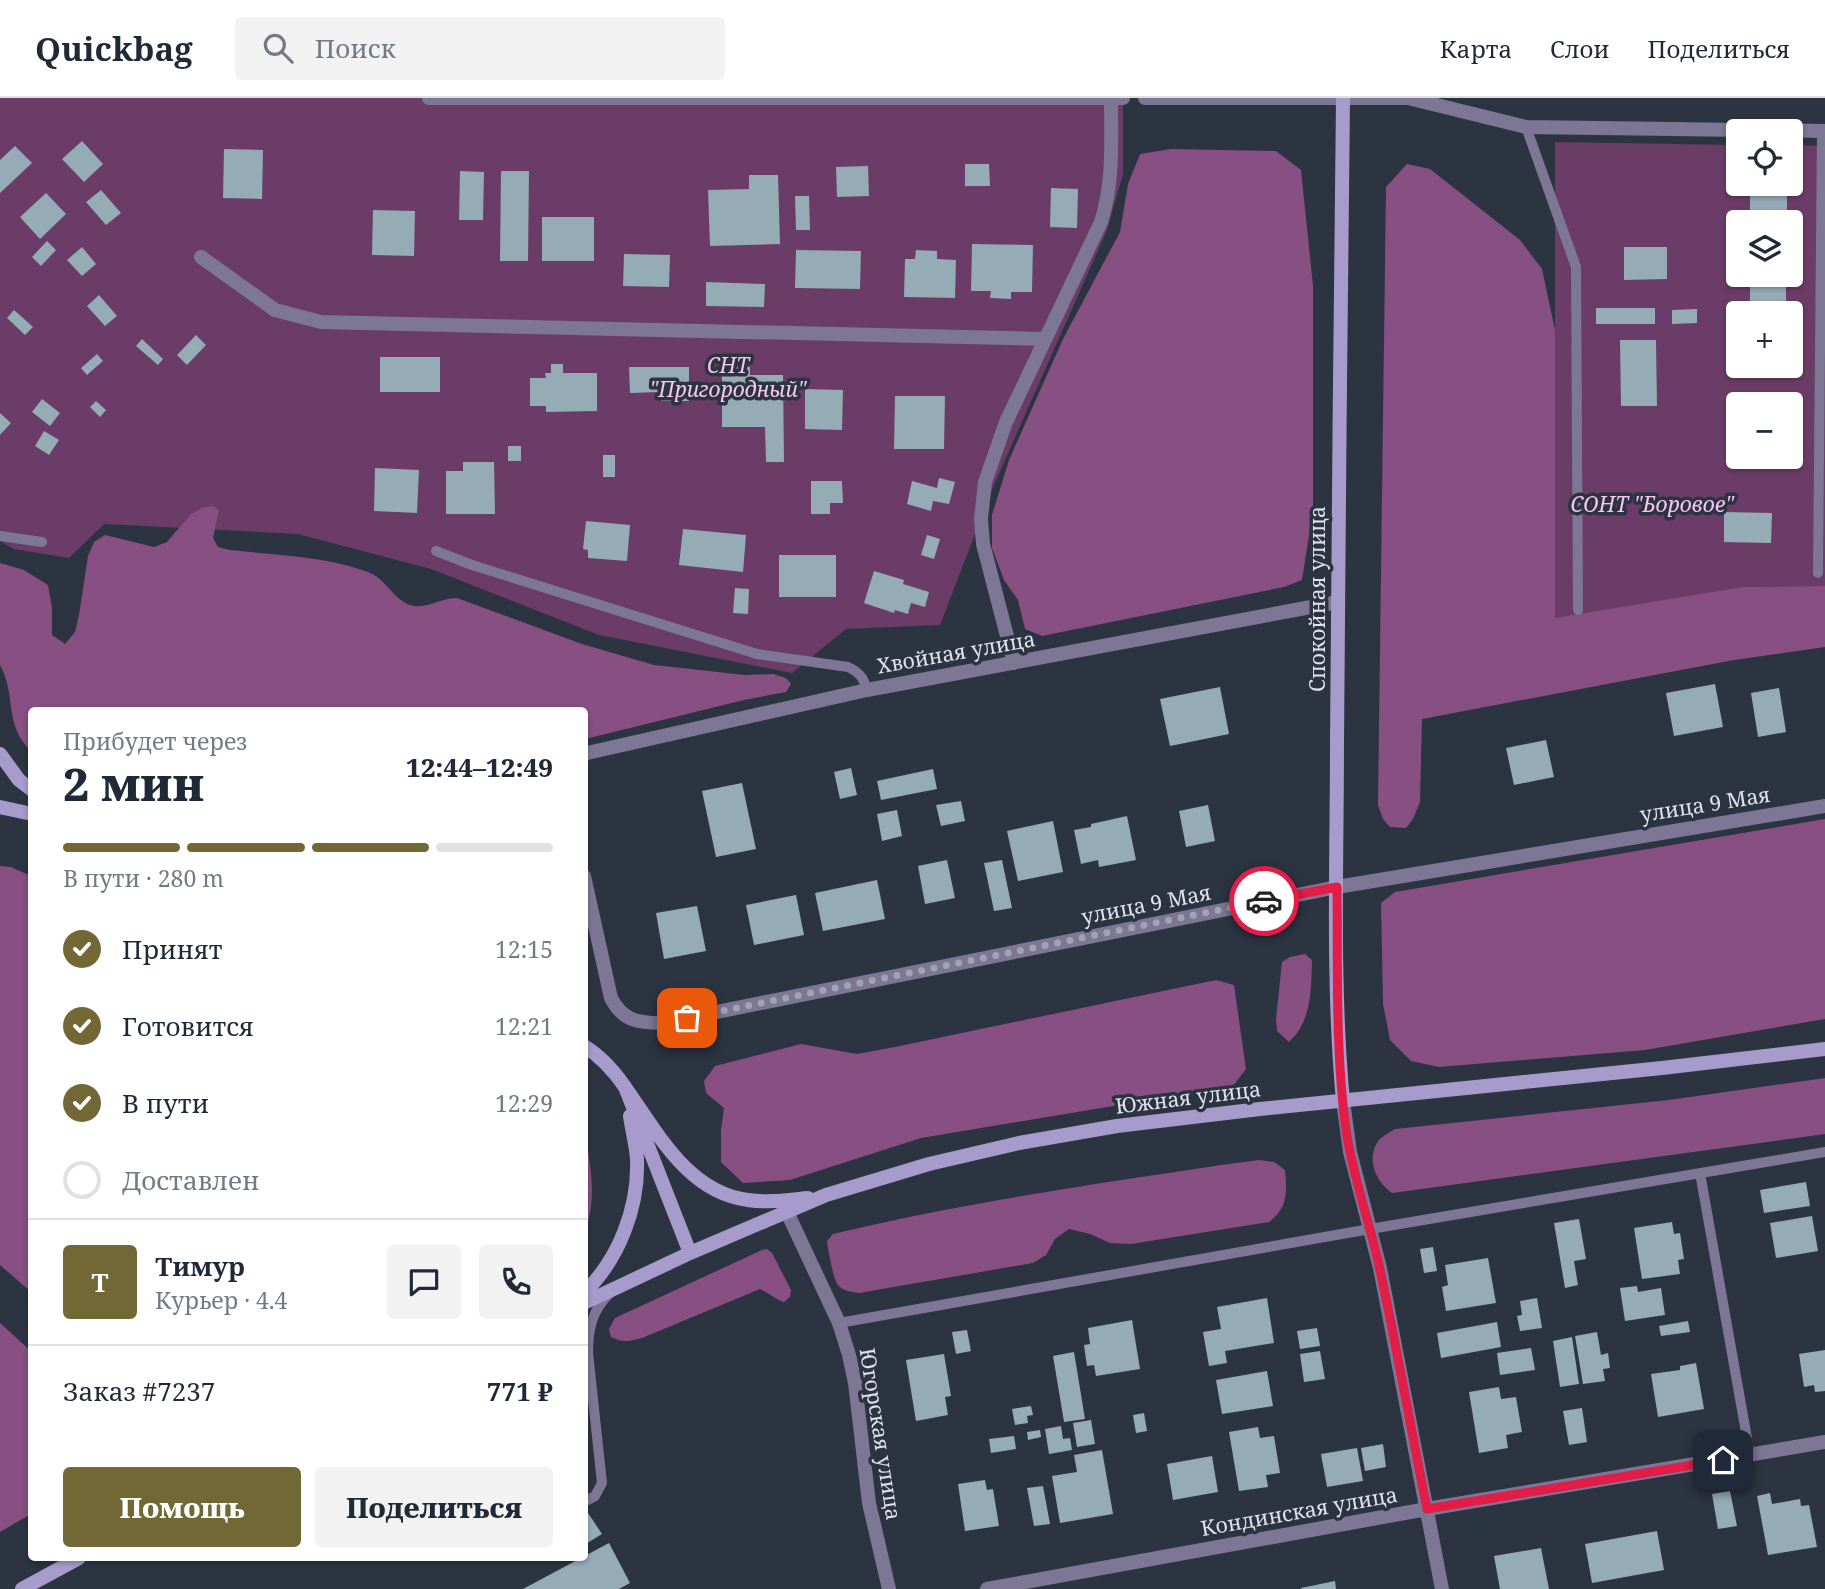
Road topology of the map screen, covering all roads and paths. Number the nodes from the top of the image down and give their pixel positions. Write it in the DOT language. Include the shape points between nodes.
graph roads {
  1 [pos="429,98"];
  2 [pos="1111,98"];
  3 [pos="1123,98"];
  4 [pos="1145,98"];
  5 [pos="1343,98"];
  6 [pos="1525,127"];
  7 [pos="1824,131"];
  8 [pos="201,257"];
  9 [pos="1045,339"];
  10 [pos="0,536"];
  11 [pos="42,542"];
  12 [pos="436,551"];
  13 [pos="1818,573"];
  14 [pos="1338,602"];
  15 [pos="1578,610"];
  16 [pos="1014,663"];
  17 [pos="867,690"];
  18 [pos="588,753"];
  19 [pos="0,754"];
  20 [pos="28,787"];
  21 [pos="1825,806"];
  22 [pos="0,807"];
  23 [pos="28,813"];
  24 [pos="1337,887"];
  25 [pos="588,894"];
  26 [pos="588,1049"];
  27 [pos="1825,1049"];
  28 [pos="625,1087"];
  29 [pos="1343,1101"];
  30 [pos="1825,1152"];
  31 [pos="1700,1173"];
  32 [pos="826,1195"];
  33 [pos="787,1212"];
  34 [pos="1370,1229"];
  35 [pos="690,1253"];
  36 [pos="617,1287"];
  37 [pos="588,1288"];
  38 [pos="588,1301"];
  39 [pos="839,1323"];
  40 [pos="588,1334"];
  41 [pos="588,1368"];
  42 [pos="1825,1443"];
  43 [pos="1750,1455"];
  44 [pos="588,1500"];
  45 [pos="1427,1509"];
  46 [pos="73,1561"];
  47 [pos="22,1589"];
  48 [pos="890,1589"];
  49 [pos="987,1589"];
  50 [pos="1442,1589"];
  1 -- 2 [label="street"];
  2 -- 3 [label="street"];
  2 -- 9 [label="street" via="1105,210"];
  4 -- 5 [label="street"];
  5 -- 6 [label="street" via="1408,98"];
  5 -- 14 [label="main road, Спокойная улица"];
  6 -- 7 [label="street"];
  6 -- 15 [label="lane" via="1576,267"];
  7 -- 13 [label="lane"];
  8 -- 9 [label="street" via="275,310 321,322"];
  9 -- 16 [label="street" via="994,455 981,519 983,544"];
  10 -- 11 [label="lane"];
  12 -- 17 [label="lane" via="757,654 848,667 858,671"];
  14 -- 16 [label="street, Хвойная улица"];
  14 -- 24 [label="main road, Спокойная улица"];
  16 -- 17 [label="street, Хвойная улица"];
  17 -- 18 [label="street, Хвойная улица"];
  19 -- 20 [label="main road"];
  21 -- 24 [label="street, улица 9 Мая"];
  22 -- 23 [label="main road"];
  24 -- 25 [label="street, улица 9 Мая" via="662,1023 642,1023 617,1009"];
  24 -- 29 [label="main road, Спокойная улица" via="1337,1017"];
  26 -- 28 [label="main road"];
  27 -- 29 [label="main road, Южная улица"];
  28 -- 32 [label="main road" via="675,1159 725,1195 772,1201"];
  28 -- 35 [label="main road"];
  28 -- 37 [label="main road" via="637,1157 634,1199 614,1252"];
  29 -- 32 [label="main road, Южная улица" via="1117,1126 1031,1141 929,1164"];
  29 -- 34 [label="street" via="1350,1152"];
  30 -- 31 [label="lane"];
  31 -- 34 [label="lane"];
  31 -- 43 [label="lane"];
  32 -- 33 [label="main road, Южная улица"];
  33 -- 35 [label="main road, Южная улица"];
  33 -- 39 [label="street, Югорская улица"];
  34 -- 39 [label="lane"];
  34 -- 45 [label="street"];
  35 -- 36 [label="main road, Южная улица"];
  36 -- 38 [label="main road, Южная улица"];
  36 -- 40 [label="lane" via="597,1307"];
  39 -- 48 [label="street, Югорская улица" via="855,1383 869,1503"];
  41 -- 44 [label="lane" via="602,1483"];
  42 -- 43 [label="street, Кондинская улица"];
  43 -- 45 [label="street, Кондинская улица"];
  45 -- 49 [label="street, Кондинская улица"];
  45 -- 50 [label="street"];
  46 -- 47 [label="main road"];
}
